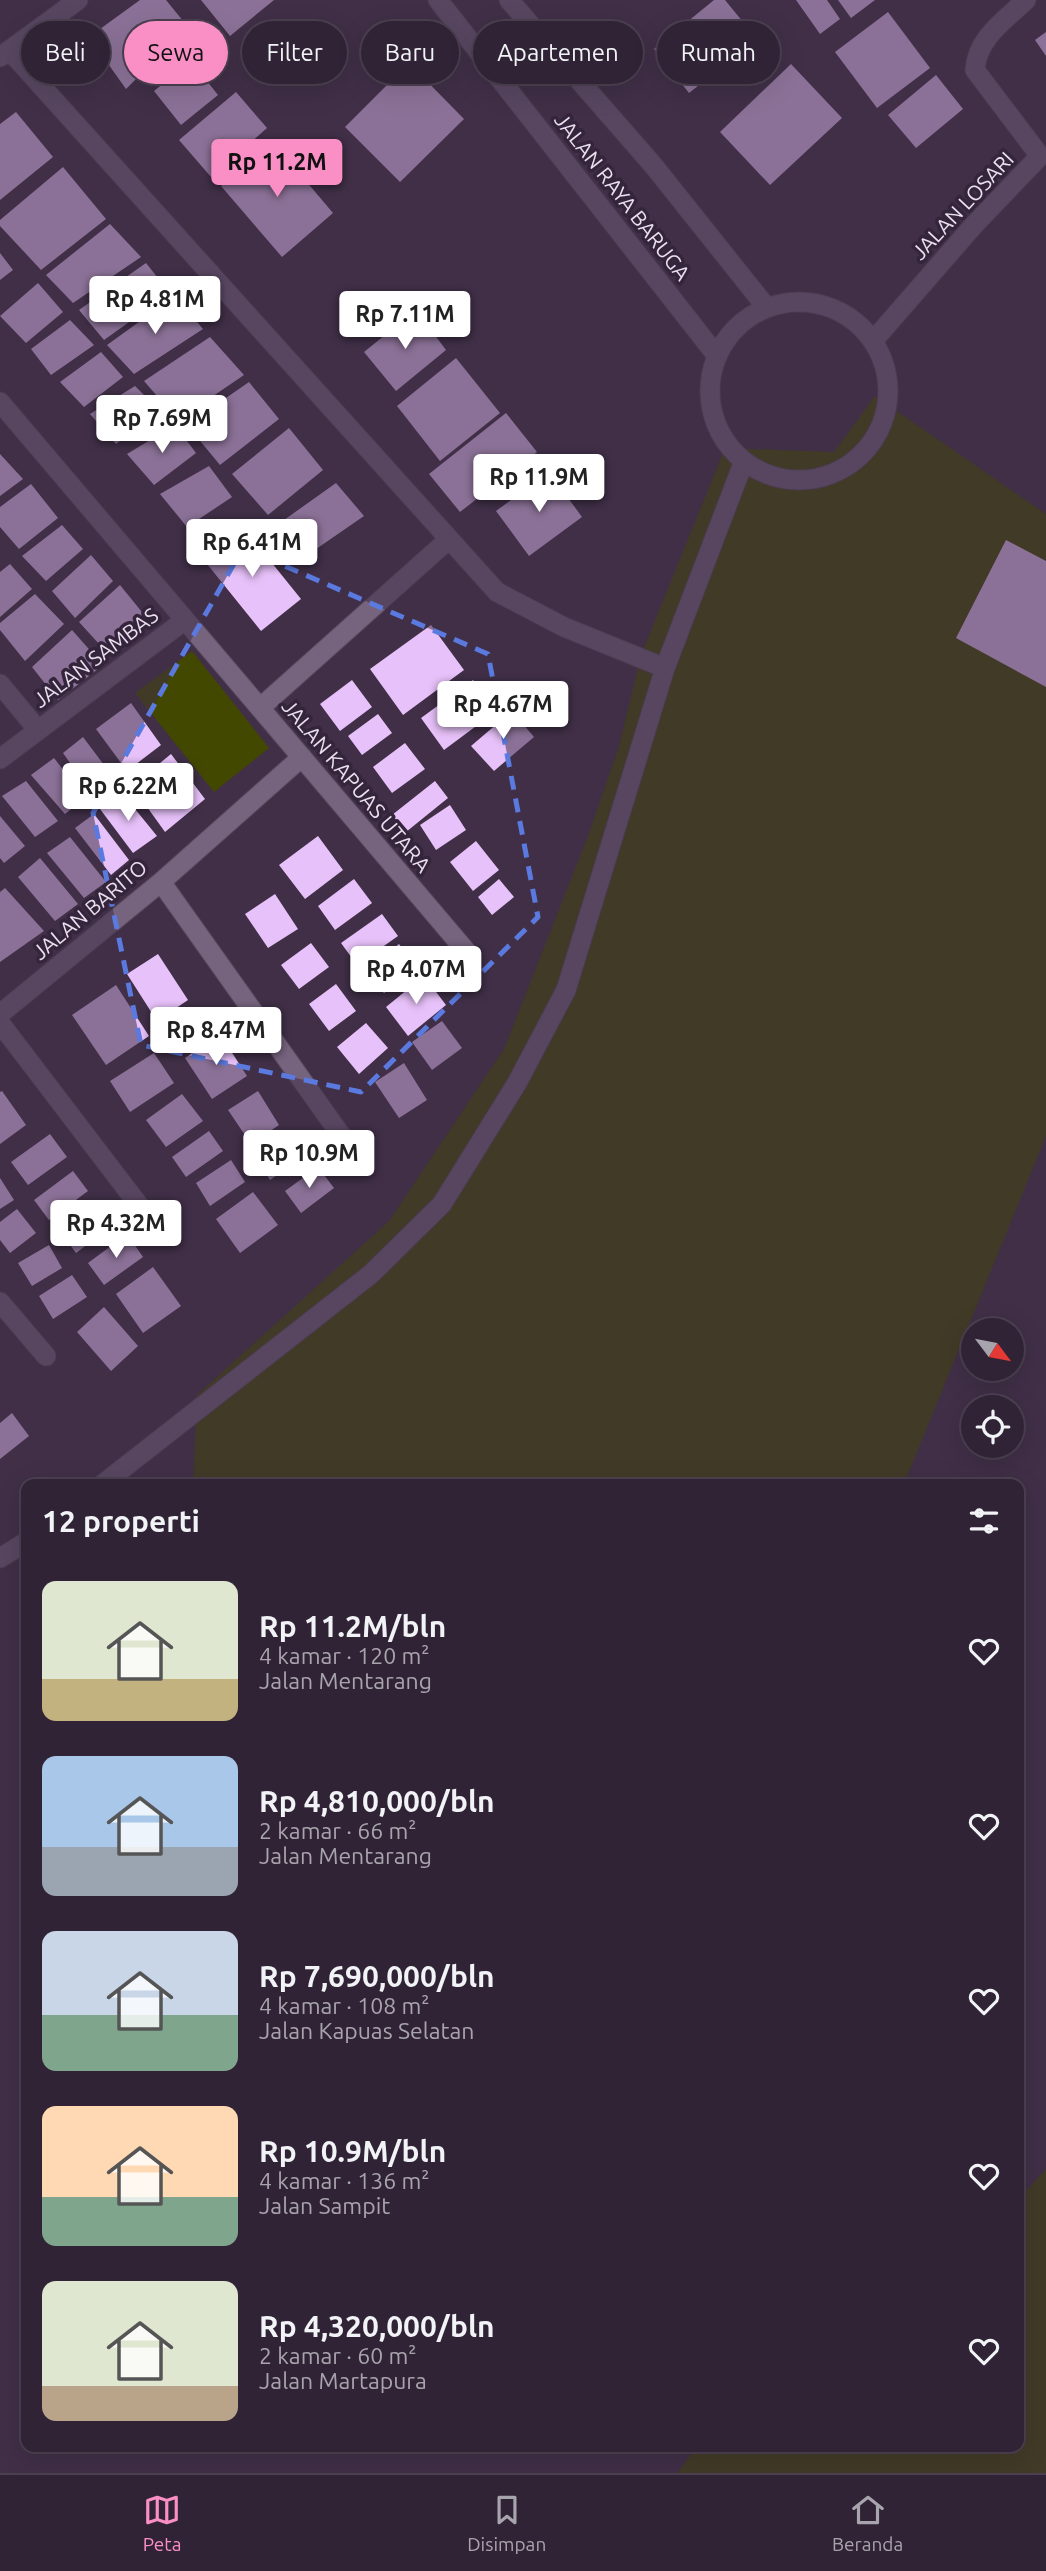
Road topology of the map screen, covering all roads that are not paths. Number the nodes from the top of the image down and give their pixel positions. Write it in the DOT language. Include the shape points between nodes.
graph roads {
  1 [pos="78,0"];
  2 [pos="439,0"];
  3 [pos="509,0"];
  4 [pos="1026,0"];
  5 [pos="5,54"];
  6 [pos="1043,159"];
  7 [pos="767,308"];
  8 [pos="873,341"];
  9 [pos="717,356"];
  10 [pos="0,402"];
  11 [pos="744,461"];
  12 [pos="448,540"];
  13 [pos="185,620"];
  14 [pos="665,668"];
  15 [pos="0,684"];
  16 [pos="260,708"];
  17 [pos="38,730"];
  18 [pos="302,757"];
  19 [pos="0,759"];
  20 [pos="161,882"];
  21 [pos="471,957"];
  22 [pos="0,1014"];
  23 [pos="0,1023"];
  24 [pos="348,1145"];
  25 [pos="157,1229"];
  26 [pos="0,1302"];
  27 [pos="46,1356"];
  28 [pos="109,1479"];
  29 [pos="21,1545"];
  30 [pos="0,1558"];
  1 -- 5 [label="street"];
  2 -- 9 [label="street, JALAN RAYA BARUGA"];
  3 -- 7 [label="street, JALAN RAYA BARUGA" via="653,165"];
  4 -- 6 [label="street, JALAN LOSARI" via="986,39 976,54 975,69"];
  5 -- 12 [label="street"];
  6 -- 8 [label="street, JALAN LOSARI" via="974,225"];
  7 -- 8 [label="street" via="806,301 826,306 844,313"];
  7 -- 9 [label="street" via="737,326"];
  8 -- 11 [label="street" via="885,369 887,400 877,432 856,459 809,479 775,477"];
  9 -- 11 [label="street" via="709,394 712,414 730,448"];
  10 -- 13 [label="street"];
  11 -- 14 [label="street"];
  12 -- 14 [label="street" via="497,592 564,627"];
  12 -- 16 [label="street, JALAN KAPUAS UTARA"];
  13 -- 16 [label="street"];
  13 -- 17 [label="street, JALAN SAMBAS"];
  14 -- 28 [label="street" via="566,990 517,1083 442,1204 371,1274"];
  15 -- 17 [label="street"];
  16 -- 18 [label="street, JALAN KAPUAS UTARA"];
  17 -- 19 [label="street, JALAN SAMBAS"];
  18 -- 20 [label="street, JALAN BARITO"];
  18 -- 21 [label="street, JALAN KAPUAS UTARA"];
  20 -- 22 [label="street, JALAN BARITO"];
  20 -- 24 [label="street"];
  23 -- 25 [label="street"];
  26 -- 27 [label="street"];
  29 -- 30 [label="street"];
}
